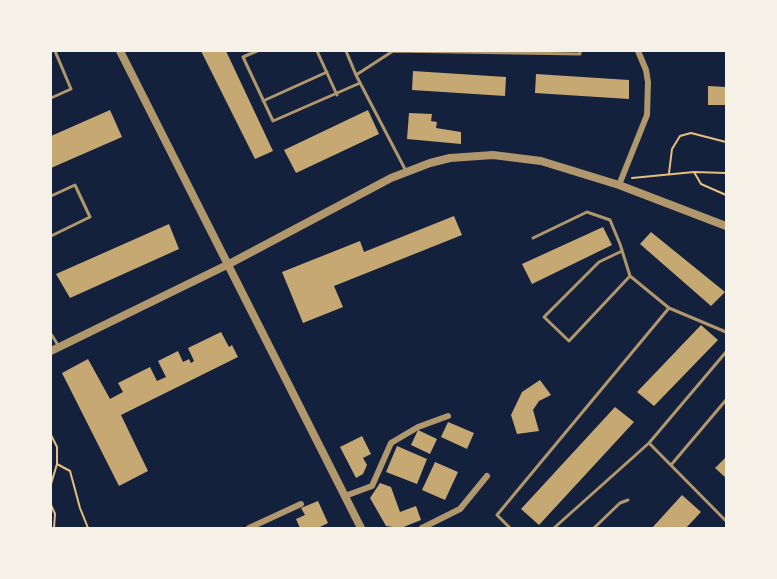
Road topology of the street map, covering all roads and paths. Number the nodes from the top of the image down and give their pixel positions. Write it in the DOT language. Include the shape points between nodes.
graph roads {
  1 [pos="55,51"];
  2 [pos="120,51"];
  3 [pos="257,51"];
  4 [pos="317,51"];
  5 [pos="346,51"];
  6 [pos="393,51"];
  7 [pos="580,51"];
  8 [pos="638,51"];
  9 [pos="327,72"];
  10 [pos="356,75"];
  11 [pos="360,83"];
  12 [pos="337,95"];
  13 [pos="51,98"];
  14 [pos="263,101"];
  15 [pos="726,142"];
  16 [pos="406,171"];
  17 [pos="694,172"];
  18 [pos="726,173"];
  19 [pos="668,174"];
  20 [pos="632,178"];
  21 [pos="619,185"];
  22 [pos="726,195"];
  23 [pos="51,196"];
  24 [pos="726,226"];
  25 [pos="51,236"];
  26 [pos="533,238"];
  27 [pos="622,251"];
  28 [pos="229,264"];
  29 [pos="630,276"];
  30 [pos="669,308"];
  31 [pos="726,332"];
  32 [pos="51,334"];
  33 [pos="55,349"];
  34 [pos="726,352"];
  35 [pos="726,400"];
  36 [pos="448,417"];
  37 [pos="51,435"];
  38 [pos="649,443"];
  39 [pos="57,447"];
  40 [pos="51,449"];
  41 [pos="57,464"];
  42 [pos="671,465"];
  43 [pos="487,476"];
  44 [pos="51,484"];
  45 [pos="345,496"];
  46 [pos="628,500"];
  47 [pos="301,504"];
  48 [pos="51,505"];
  49 [pos="726,520"];
  50 [pos="54,528"];
  51 [pos="88,528"];
  52 [pos="249,528"];
  53 [pos="361,528"];
  54 [pos="422,528"];
  55 [pos="510,528"];
  56 [pos="555,528"];
  57 [pos="594,528"];
  1 -- 13 [label="lane" via="71,88"];
  2 -- 28 [label="street"];
  3 -- 14 [label="lane" via="243,57"];
  4 -- 9 [label="lane"];
  5 -- 10 [label="lane"];
  6 -- 7 [label="lane"];
  6 -- 10 [label="lane"];
  8 -- 21 [label="street" via="648,82 647,115"];
  9 -- 12 [label="lane"];
  9 -- 14 [label="lane"];
  10 -- 11 [label="lane"];
  11 -- 12 [label="lane"];
  11 -- 16 [label="lane"];
  12 -- 14 [label="lane" via="273,121"];
  15 -- 19 [label="path" via="691,133 680,136 672,149"];
  16 -- 21 [label="street" via="450,158 493,155 542,161"];
  16 -- 28 [label="street"];
  17 -- 18 [label="path"];
  17 -- 19 [label="path"];
  17 -- 22 [label="path" via="701,184"];
  19 -- 20 [label="path"];
  21 -- 24 [label="street"];
  23 -- 25 [label="lane" via="75,185 90,217"];
  26 -- 27 [label="lane" via="587,212 610,220"];
  27 -- 29 [label="lane"];
  27 -- 29 [label="lane" via="599,262 544,317 569,341"];
  28 -- 33 [label="street"];
  28 -- 45 [label="street"];
  29 -- 30 [label="lane"];
  30 -- 31 [label="lane"];
  30 -- 55 [label="lane" via="497,515"];
  32 -- 33 [label="lane"];
  34 -- 38 [label="lane"];
  35 -- 42 [label="lane"];
  36 -- 45 [label="street" via="418,427 391,443 372,486"];
  37 -- 39 [label="path"];
  38 -- 42 [label="lane"];
  38 -- 56 [label="lane"];
  39 -- 40 [label="path"];
  39 -- 41 [label="path"];
  41 -- 44 [label="path"];
  41 -- 51 [label="path" via="70,471"];
  42 -- 49 [label="lane"];
  43 -- 54 [label="street" via="460,509"];
  45 -- 53 [label="street"];
  46 -- 57 [label="lane"];
  47 -- 52 [label="street"];
  48 -- 50 [label="path" via="56,514"];
}
